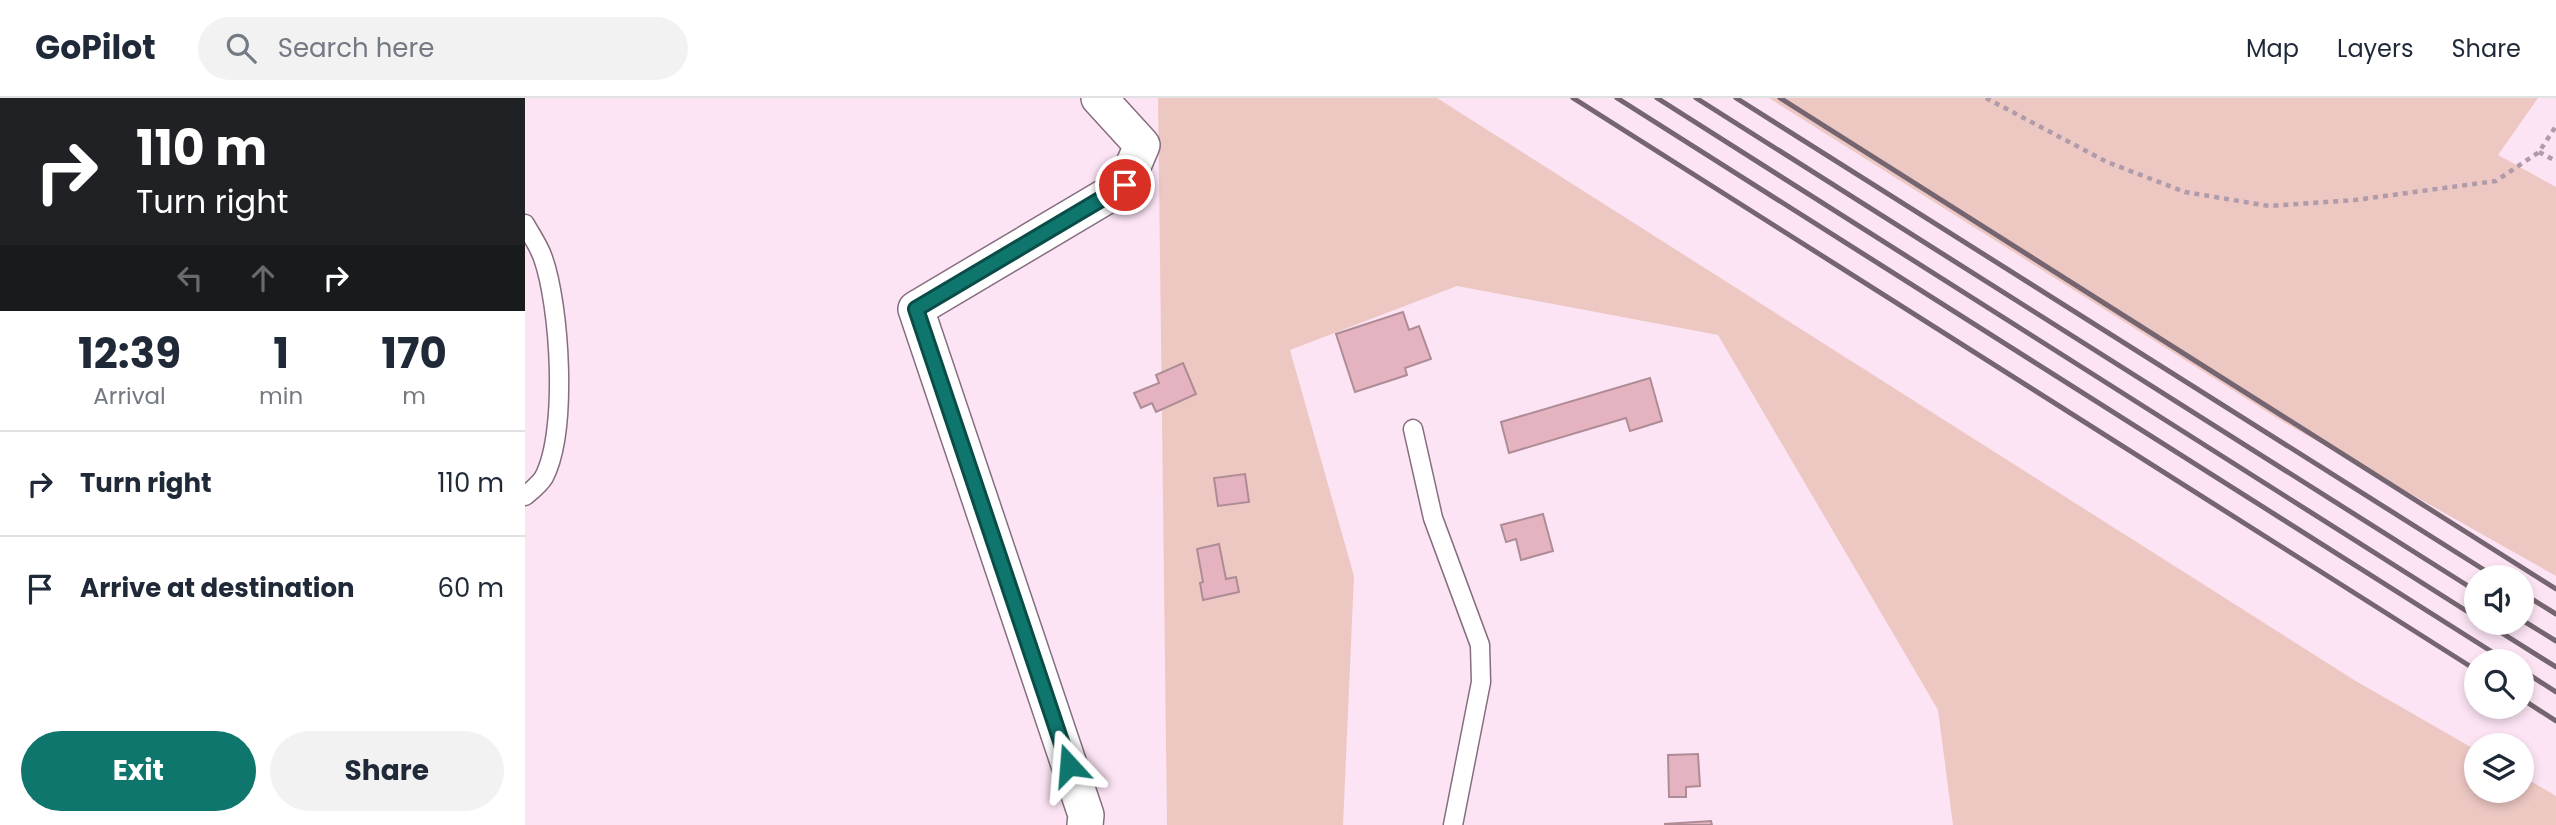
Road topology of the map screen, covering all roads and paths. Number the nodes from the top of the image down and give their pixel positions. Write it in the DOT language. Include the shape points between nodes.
graph roads {
  1 [pos="1099,98"];
  2 [pos="1986,98"];
  3 [pos="2556,126"];
  4 [pos="2539,152"];
  5 [pos="2556,161"];
  6 [pos="525,225"];
  7 [pos="1413,429"];
  8 [pos="525,496"];
  9 [pos="1085,825"];
  10 [pos="1453,825"];
  1 -- 9 [label="street" via="1142,145 1125,185 916,309 1086,815"];
  2 -- 4 [label="path" via="2107,162 2185,192 2269,206 2496,181"];
  3 -- 4 [label="path"];
  4 -- 5 [label="path"];
  6 -- 8 [label="lane" via="543,258 554,311 559,390 555,438 544,478"];
  7 -- 10 [label="lane" via="1433,519 1480,645 1481,682"];
}
